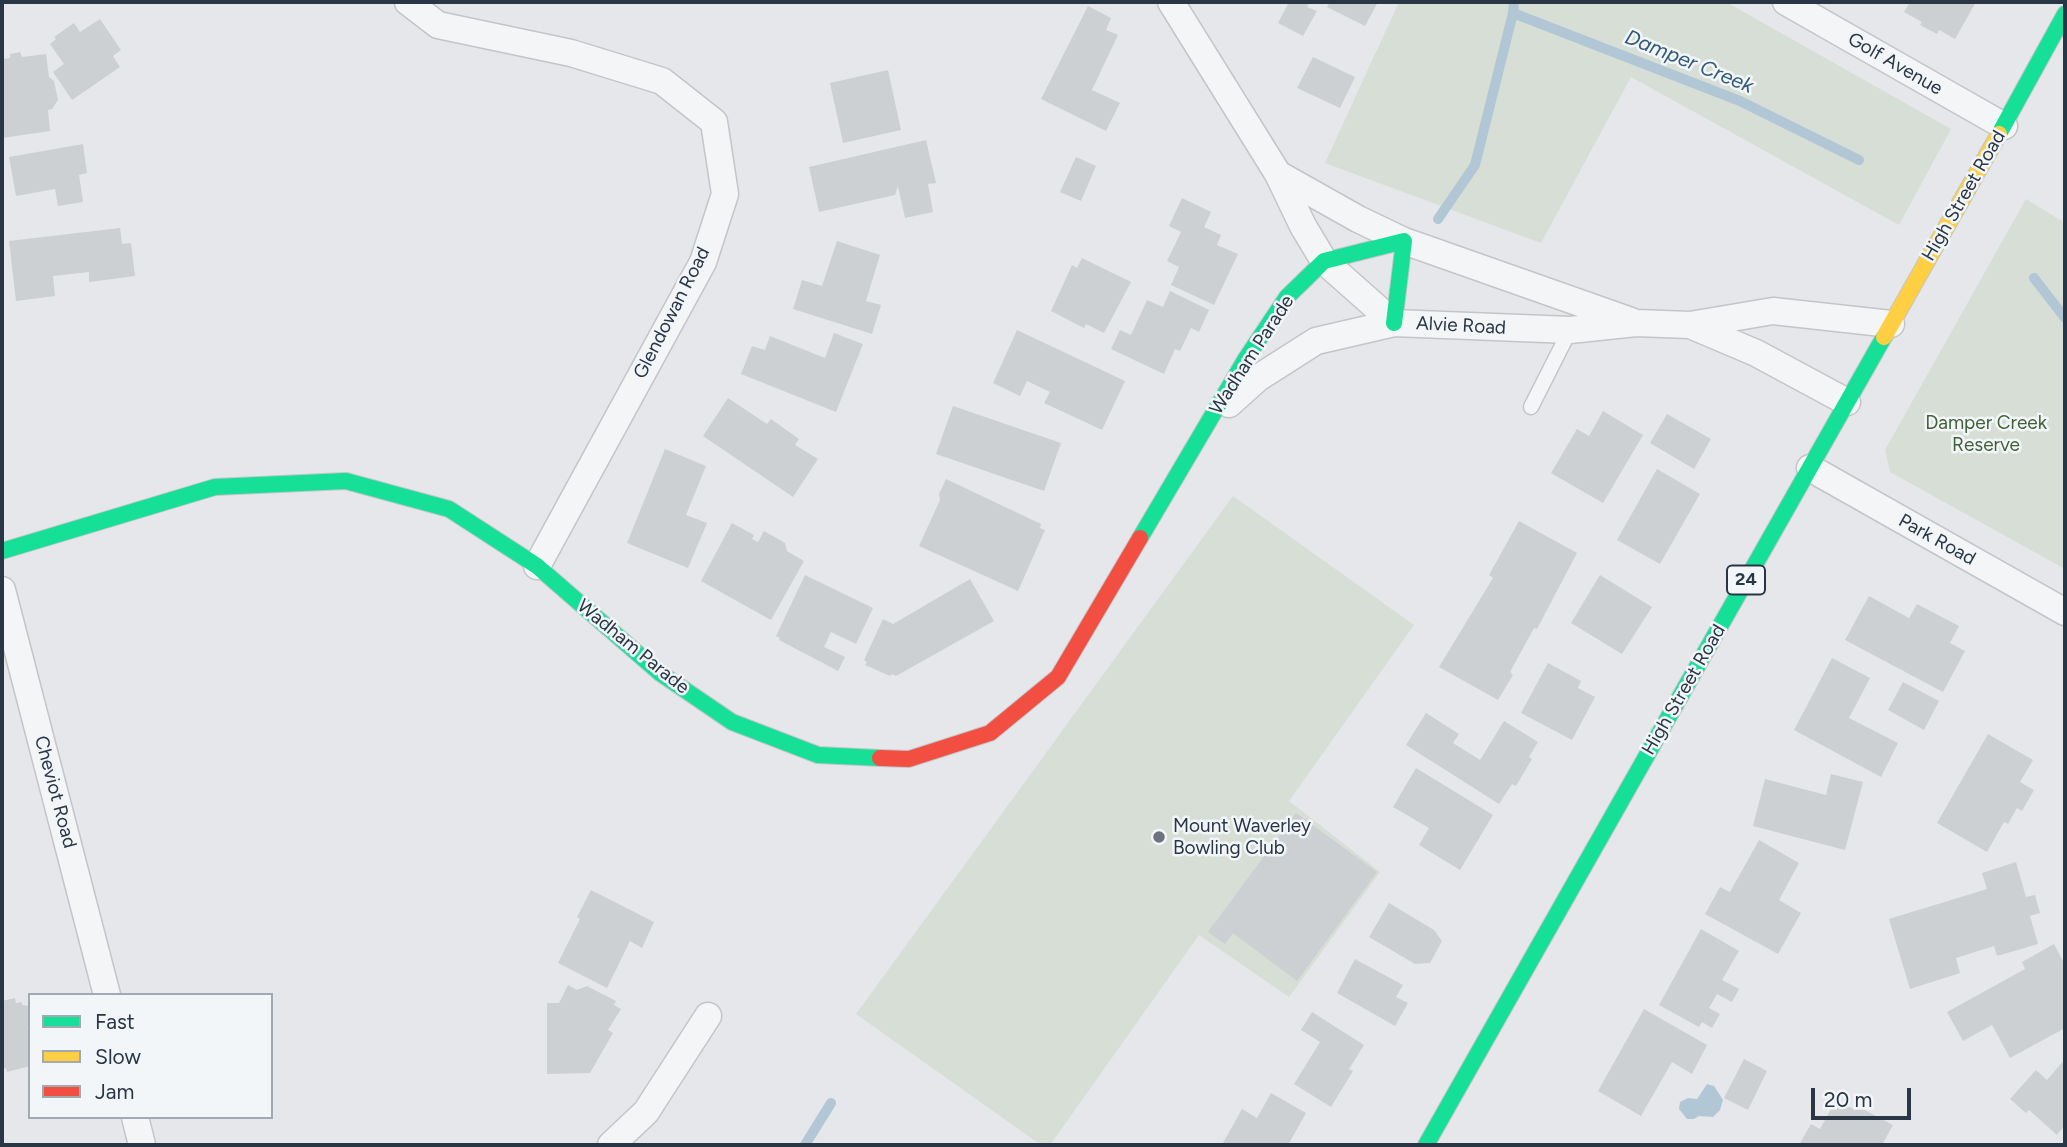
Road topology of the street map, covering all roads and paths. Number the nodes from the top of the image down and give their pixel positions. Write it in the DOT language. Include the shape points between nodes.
graph roads {
  1 [pos="408,2"];
  2 [pos="1171,2"];
  3 [pos="1786,2"];
  4 [pos="2065,14"];
  5 [pos="2004,126"];
  6 [pos="1278,174"];
  7 [pos="1404,241"];
  8 [pos="1324,261"];
  9 [pos="1394,323"];
  10 [pos="1636,323"];
  11 [pos="1891,324"];
  12 [pos="1690,325"];
  13 [pos="1570,330"];
  14 [pos="1847,402"];
  15 [pos="1531,407"];
  16 [pos="1208,424"];
  17 [pos="1810,468"];
  18 [pos="2,551"];
  19 [pos="537,566"];
  20 [pos="2,590"];
  21 [pos="2065,612"];
  22 [pos="106,993"];
  23 [pos="708,1016"];
  24 [pos="136,1119"];
  25 [pos="142,1145"];
  26 [pos="611,1145"];
  27 [pos="1426,1145"];
  1 -- 19 [label="street, Glendowan Road" via="438,25 571,53 662,81 714,122 725,194 703,262"];
  2 -- 6 [label="street, Alvie Road"];
  3 -- 5 [label="street, Golf Avenue"];
  4 -- 5 [label="street, High Street Road / 24"];
  5 -- 11 [label="street, High Street Road / 24"];
  6 -- 7 [label="street, Alvie Road"];
  6 -- 8 [label="street, Alvie Road"];
  7 -- 8 [label="street"];
  7 -- 9 [label="street"];
  7 -- 10 [label="street, Alvie Road"];
  8 -- 9 [label="street, Alvie Road"];
  8 -- 16 [label="street, Wadham Parade" via="1287,297"];
  9 -- 13 [label="street, Alvie Road"];
  9 -- 16 [label="street, Wadham Parade" via="1317,341 1258,377"];
  10 -- 12 [label="street, Alvie Road"];
  10 -- 13 [label="street, Alvie Road"];
  11 -- 12 [label="street, Alvie Road" via="1773,311"];
  11 -- 14 [label="street, High Street Road / 24"];
  12 -- 14 [label="street, Alvie Road" via="1756,353"];
  13 -- 15 [label="lane"];
  14 -- 17 [label="street, High Street Road / 24"];
  16 -- 19 [label="street, Wadham Parade" via="1058,677 990,733 909,759 818,755 732,722 660,673"];
  17 -- 21 [label="street, Park Road"];
  17 -- 27 [label="street, High Street Road / 24"];
  18 -- 19 [label="street, Wadham Parade" via="215,487 346,481 449,509"];
  20 -- 22 [label="street, Cheviot Road"];
  23 -- 26 [label="street" via="646,1112"];
  24 -- 25 [label="street"];
}
